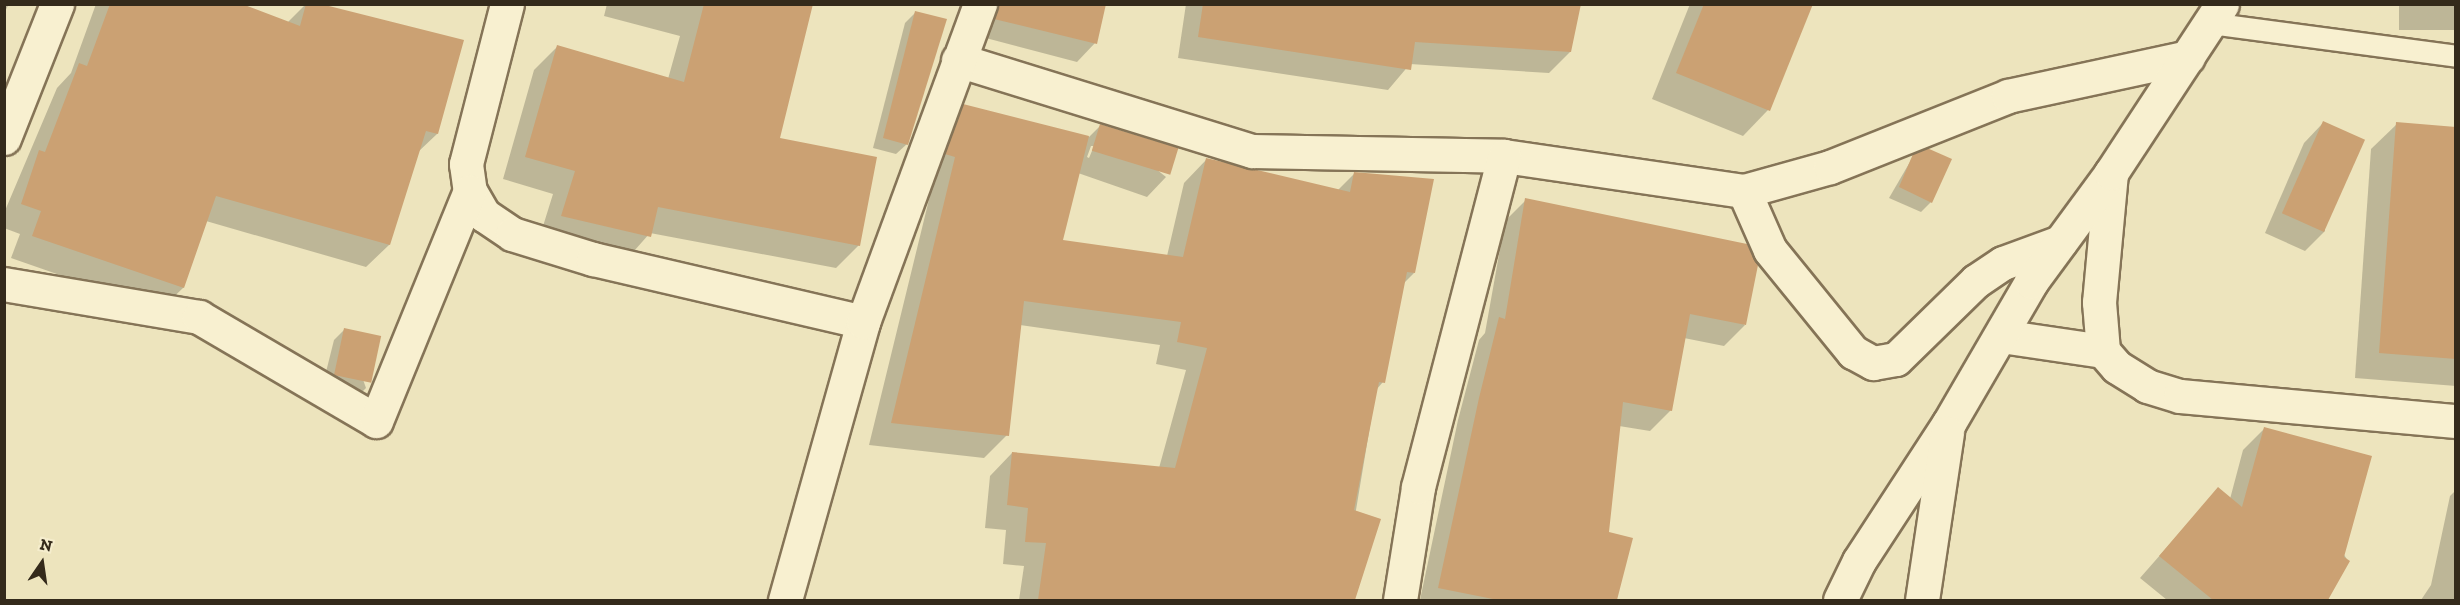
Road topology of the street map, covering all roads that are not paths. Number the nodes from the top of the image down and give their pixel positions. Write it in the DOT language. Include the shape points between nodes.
graph roads {
  1 [pos="57,4"];
  2 [pos="507,4"];
  3 [pos="980,4"];
  4 [pos="2216,14"];
  5 [pos="2456,56"];
  6 [pos="2188,57"];
  7 [pos="958,60"];
  8 [pos="4,138"];
  9 [pos="1504,156"];
  10 [pos="2111,173"];
  11 [pos="470,191"];
  12 [pos="1744,191"];
  13 [pos="2060,242"];
  14 [pos="4,284"];
  15 [pos="863,322"];
  16 [pos="2001,336"];
  17 [pos="2103,351"];
  18 [pos="2456,421"];
  19 [pos="1949,423"];
  20 [pos="784,600"];
  21 [pos="1400,600"];
  22 [pos="1840,600"];
  23 [pos="1922,600"];
  1 -- 8 [label="street"];
  2 -- 11 [label="street" via="469,139"];
  3 -- 7 [label="street"];
  4 -- 5 [label="lane"];
  4 -- 6 [label="street"];
  6 -- 10 [label="street"];
  6 -- 12 [label="street" via="2008,96 1830,167"];
  7 -- 9 [label="street" via="1252,151"];
  7 -- 15 [label="street"];
  9 -- 12 [label="street"];
  9 -- 21 [label="street" via="1418,487"];
  10 -- 13 [label="street"];
  10 -- 17 [label="street" via="2099,302"];
  11 -- 14 [label="street" via="376,421 199,317"];
  11 -- 15 [label="street" via="484,215 512,234 593,258"];
  12 -- 13 [label="street" via="1770,250 1854,352 1872,363 1896,359 1985,275"];
  13 -- 16 [label="street"];
  15 -- 20 [label="street"];
  16 -- 17 [label="street"];
  16 -- 19 [label="street"];
  17 -- 18 [label="street" via="2147,386 2180,396"];
  19 -- 22 [label="street" via="1859,561"];
  19 -- 23 [label="street"];
}
